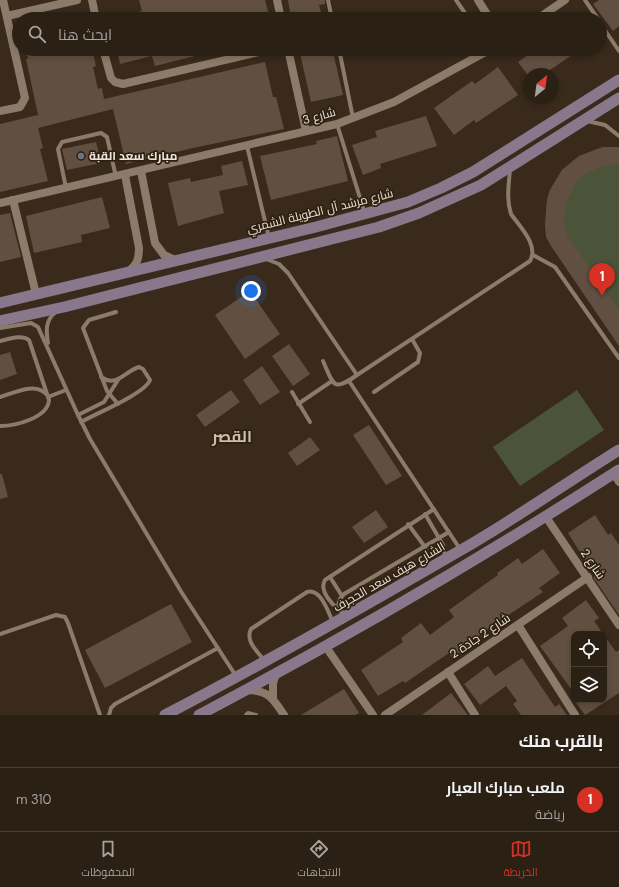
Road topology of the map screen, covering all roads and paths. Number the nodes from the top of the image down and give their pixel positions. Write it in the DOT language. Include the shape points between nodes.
graph roads {
  1 [pos="3,0"];
  2 [pos="77,0"];
  3 [pos="92,0"];
  4 [pos="277,0"];
  5 [pos="328,0"];
  6 [pos="456,0"];
  7 [pos="478,0"];
  8 [pos="565,0"];
  9 [pos="585,0"];
  10 [pos="24,12"];
  11 [pos="95,12"];
  12 [pos="280,12"];
  13 [pos="331,12"];
  14 [pos="464,12"];
  15 [pos="483,12"];
  16 [pos="547,12"];
  17 [pos="593,12"];
  18 [pos="12,15"];
  19 [pos="7,16"];
  20 [pos="607,33"];
  21 [pos="12,39"];
  22 [pos="619,51"];
  23 [pos="16,56"];
  24 [pos="105,56"];
  25 [pos="241,56"];
  26 [pos="290,56"];
  27 [pos="340,56"];
  28 [pos="478,56"];
  29 [pos="619,80"];
  30 [pos="619,89"];
  31 [pos="593,96"];
  32 [pos="619,98"];
  33 [pos="0,112"];
  34 [pos="353,118"];
  35 [pos="582,122"];
  36 [pos="336,124"];
  37 [pos="306,132"];
  38 [pos="619,136"];
  39 [pos="247,146"];
  40 [pos="510,168"];
  41 [pos="141,171"];
  42 [pos="125,175"];
  43 [pos="116,177"];
  44 [pos="66,188"];
  45 [pos="13,200"];
  46 [pos="0,203"];
  47 [pos="365,214"];
  48 [pos="295,232"];
  49 [pos="269,238"];
  50 [pos="533,254"];
  51 [pos="259,257"];
  52 [pos="175,260"];
  53 [pos="128,271"];
  54 [pos="36,294"];
  55 [pos="0,303"];
  56 [pos="64,307"];
  57 [pos="0,309"];
  58 [pos="116,312"];
  59 [pos="0,321"];
  60 [pos="0,328"];
  61 [pos="412,339"];
  62 [pos="0,341"];
  63 [pos="48,346"];
  64 [pos="619,358"];
  65 [pos="323,362"];
  66 [pos="357,375"];
  67 [pos="101,377"];
  68 [pos="118,379"];
  69 [pos="332,381"];
  70 [pos="349,381"];
  71 [pos="66,390"];
  72 [pos="292,392"];
  73 [pos="374,392"];
  74 [pos="108,394"];
  75 [pos="48,396"];
  76 [pos="0,397"];
  77 [pos="118,404"];
  78 [pos="298,404"];
  79 [pos="78,415"];
  80 [pos="81,422"];
  81 [pos="310,422"];
  82 [pos="0,426"];
  83 [pos="619,450"];
  84 [pos="617,475"];
  85 [pos="434,508"];
  86 [pos="425,514"];
  87 [pos="546,517"];
  88 [pos="408,524"];
  89 [pos="449,532"];
  90 [pos="440,538"];
  91 [pos="424,547"];
  92 [pos="461,550"];
  93 [pos="442,561"];
  94 [pos="420,574"];
  95 [pos="330,577"];
  96 [pos="446,578"];
  97 [pos="588,578"];
  98 [pos="430,587"];
  99 [pos="342,596"];
  100 [pos="337,609"];
  101 [pos="349,615"];
  102 [pos="335,624"];
  103 [pos="518,625"];
  104 [pos="619,625"];
  105 [pos="0,634"];
  106 [pos="326,647"];
  107 [pos="218,648"];
  108 [pos="266,663"];
  109 [pos="448,672"];
  110 [pos="276,674"];
  111 [pos="238,678"];
  112 [pos="246,690"];
  113 [pos="273,698"];
  114 [pos="100,715"];
  115 [pos="109,715"];
  116 [pos="165,715"];
  117 [pos="199,715"];
  118 [pos="246,715"];
  119 [pos="256,715"];
  120 [pos="284,715"];
  121 [pos="373,715"];
  122 [pos="385,715"];
  123 [pos="475,715"];
  124 [pos="576,715"];
  1 -- 19 [label="street"];
  2 -- 10 [label="street"];
  3 -- 11 [label="street"];
  4 -- 12 [label="street"];
  5 -- 13 [label="lane"];
  6 -- 14 [label="lane"];
  7 -- 15 [label="street"];
  8 -- 16 [label="street"];
  9 -- 17 [label="lane"];
  18 -- 19 [label="street"];
  19 -- 21 [label="street"];
  20 -- 22 [label="lane"];
  23 -- 33 [label="street" via="25,98 20,107"];
  24 -- 25 [label="street" via="109,75 118,84"];
  26 -- 37 [label="street"];
  27 -- 34 [label="lane"];
  28 -- 34 [label="street, شارع 3" via="414,92"];
  29 -- 31 [label="main road, شارع مرشد آل الطويلة الشمري"];
  30 -- 32 [label="main road"];
  31 -- 35 [label="main road" via="599,97 600,102 583,116"];
  31 -- 47 [label="main road, شارع مرشد آل الطويلة الشمري" via="473,172 408,202"];
  32 -- 35 [label="main road"];
  34 -- 36 [label="street, شارع 3"];
  35 -- 38 [label="lane" via="605,125"];
  35 -- 40 [label="main road"];
  36 -- 37 [label="street, شارع 3"];
  36 -- 47 [label="lane"];
  37 -- 39 [label="street, شارع 3"];
  39 -- 41 [label="street, شارع 3"];
  39 -- 49 [label="lane"];
  40 -- 50 [label="lane" via="508,198 511,214 532,243"];
  40 -- 51 [label="main road" via="481,185 419,214 379,227"];
  41 -- 42 [label="street, شارع 3"];
  41 -- 52 [label="street" via="155,243 164,255"];
  42 -- 43 [label="street, شارع 3"];
  42 -- 53 [label="street" via="140,248 137,264"];
  43 -- 44 [label="street, شارع 3"];
  43 -- 44 [label="lane" via="107,138 101,133 62,142 58,149"];
  44 -- 45 [label="street, شارع 3"];
  45 -- 46 [label="street, شارع 3"];
  45 -- 54 [label="street"];
  47 -- 48 [label="main road, شارع مرشد آل الطويلة الشمري"];
  48 -- 49 [label="main road, شارع مرشد آل الطويلة الشمري"];
  48 -- 51 [label="main road" via="297,238 293,246 270,251"];
  49 -- 52 [label="main road, شارع مرشد آل الطويلة الشمري"];
  50 -- 61 [label="lane" via="530,260"];
  50 -- 64 [label="lane" via="555,267"];
  51 -- 56 [label="main road"];
  51 -- 66 [label="lane" via="279,264 288,273"];
  52 -- 53 [label="main road, شارع مرشد آل الطويلة الشمري"];
  53 -- 54 [label="main road, شارع مرشد آل الطويلة الشمري"];
  54 -- 55 [label="main road, شارع مرشد آل الطويلة الشمري"];
  54 -- 57 [label="main road" via="23,303"];
  56 -- 59 [label="main road"];
  56 -- 63 [label="lane" via="48,321"];
  58 -- 67 [label="lane" via="89,320 83,328"];
  60 -- 63 [label="lane" via="34,324"];
  61 -- 66 [label="lane"];
  61 -- 73 [label="lane" via="420,353 418,362"];
  62 -- 75 [label="lane" via="19,337 29,340"];
  63 -- 71 [label="lane"];
  65 -- 69 [label="lane"];
  66 -- 70 [label="lane"];
  67 -- 68 [label="lane" via="111,381"];
  67 -- 74 [label="lane"];
  68 -- 74 [label="lane"];
  68 -- 77 [label="lane" via="139,367 150,380 146,387"];
  69 -- 70 [label="lane" via="338,386"];
  69 -- 78 [label="lane"];
  70 -- 85 [label="lane"];
  71 -- 75 [label="lane"];
  71 -- 79 [label="lane"];
  72 -- 78 [label="lane"];
  74 -- 77 [label="lane"];
  74 -- 79 [label="lane" via="101,404"];
  75 -- 76 [label="lane" via="37,388"];
  75 -- 82 [label="lane" via="44,412 9,426"];
  77 -- 80 [label="lane"];
  78 -- 81 [label="lane"];
  79 -- 80 [label="lane"];
  80 -- 107 [label="lane" via="182,593"];
  83 -- 92 [label="main road, الشارع هيف سعد الحجرف"];
  84 -- 87 [label="main road"];
  85 -- 86 [label="lane"];
  85 -- 89 [label="lane"];
  86 -- 88 [label="lane"];
  86 -- 90 [label="lane"];
  87 -- 96 [label="main road"];
  87 -- 97 [label="street, شارع 2"];
  88 -- 91 [label="lane"];
  88 -- 95 [label="lane"];
  89 -- 90 [label="lane"];
  89 -- 92 [label="lane"];
  90 -- 91 [label="lane"];
  90 -- 93 [label="lane" via="445,549"];
  91 -- 99 [label="lane"];
  92 -- 93 [label="main road, الشارع هيف سعد الحجرف"];
  93 -- 94 [label="main road, الشارع هيف سعد الحجرف"];
  93 -- 96 [label="main road" via="439,574"];
  94 -- 98 [label="main road" via="429,578"];
  94 -- 101 [label="main road, الشارع هيف سعد الحجرف"];
  95 -- 99 [label="lane"];
  95 -- 100 [label="lane" via="324,582 323,587"];
  96 -- 98 [label="main road"];
  97 -- 103 [label="street, شارع 2 جادة 2"];
  97 -- 104 [label="street, شارع 2"];
  98 -- 106 [label="main road"];
  99 -- 100 [label="lane"];
  100 -- 101 [label="lane"];
  101 -- 102 [label="main road, الشارع هيف سعد الحجرف"];
  102 -- 108 [label="main road, الشارع هيف سعد الحجرف"];
  102 -- 108 [label="lane" via="317,593 307,592 251,629 250,642"];
  103 -- 109 [label="street, شارع 2 جادة 2"];
  103 -- 124 [label="street"];
  105 -- 114 [label="lane" via="56,615 65,617"];
  106 -- 110 [label="main road"];
  106 -- 121 [label="street"];
  107 -- 111 [label="lane"];
  107 -- 115 [label="lane" via="115,704"];
  108 -- 111 [label="main road, الشارع هيف سعد الحجرف"];
  109 -- 122 [label="street, شارع 2 جادة 2"];
  109 -- 123 [label="street"];
  110 -- 112 [label="main road"];
  110 -- 113 [label="street"];
  111 -- 116 [label="main road, الشارع هيف سعد الحجرف"];
  112 -- 113 [label="street"];
  112 -- 117 [label="main road"];
  113 -- 120 [label="street"];
  118 -- 119 [label="lane"];
}
